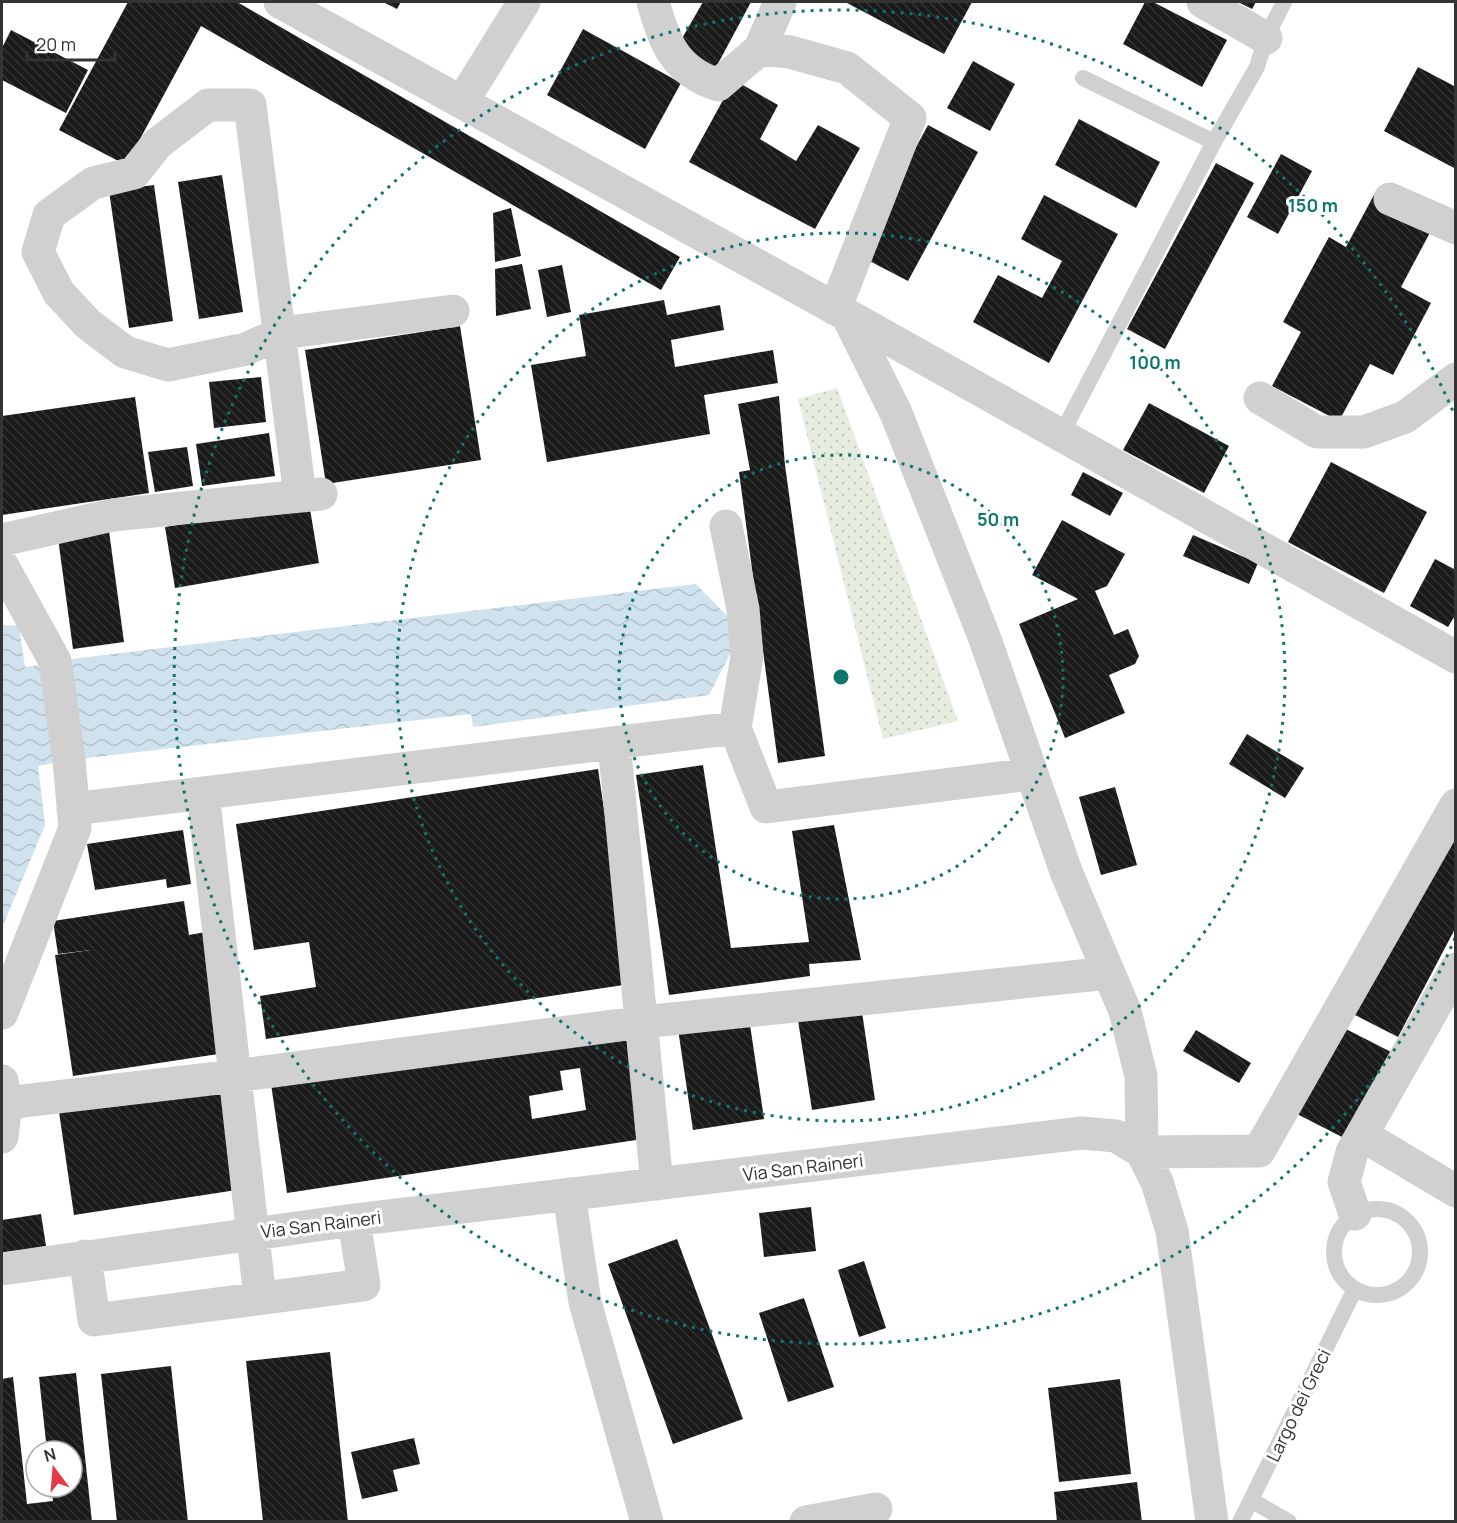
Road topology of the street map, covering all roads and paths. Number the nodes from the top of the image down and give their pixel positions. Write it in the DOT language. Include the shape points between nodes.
graph roads {
  1 [pos="280,2"];
  2 [pos="524,2"];
  3 [pos="653,2"];
  4 [pos="780,2"];
  5 [pos="1203,2"];
  6 [pos="1284,2"];
  7 [pos="1266,38"];
  8 [pos="760,49"];
  9 [pos="1083,78"];
  10 [pos="462,102"];
  11 [pos="1214,142"];
  12 [pos="1390,199"];
  13 [pos="1455,228"];
  14 [pos="453,311"];
  15 [pos="841,312"];
  16 [pos="281,333"];
  17 [pos="1455,379"];
  18 [pos="1260,398"];
  19 [pos="1060,435"];
  20 [pos="726,526"];
  21 [pos="2,540"];
  22 [pos="2,565"];
  23 [pos="1455,657"];
  24 [pos="735,728"];
  25 [pos="614,743"];
  26 [pos="1032,774"];
  27 [pos="203,793"];
  28 [pos="1455,805"];
  29 [pos="73,808"];
  30 [pos="1455,969"];
  31 [pos="1109,973"];
  32 [pos="2,1013"];
  33 [pos="643,1022"];
  34 [pos="235,1076"];
  35 [pos="4,1092"];
  36 [pos="1362,1135"];
  37 [pos="2,1137"];
  38 [pos="1142,1152"];
  39 [pos="657,1184"];
  40 [pos="1455,1191"];
  41 [pos="569,1194"];
  42 [pos="1355,1214"];
  43 [pos="354,1220"];
  44 [pos="252,1233"];
  45 [pos="85,1256"];
  46 [pos="2,1269"];
  47 [pos="1355,1289"];
  48 [pos="260,1298"];
  49 [pos="1251,1500"];
  50 [pos="876,1509"];
  51 [pos="647,1521"];
  52 [pos="806,1521"];
  53 [pos="1212,1521"];
  54 [pos="1240,1521"];
  55 [pos="1288,1521"];
  1 -- 10 [label="street"];
  2 -- 10 [label="street"];
  3 -- 8 [label="street" via="663,38 682,66 701,80 718,85"];
  4 -- 8 [label="street"];
  5 -- 7 [label="street"];
  6 -- 7 [label="lane"];
  7 -- 11 [label="lane" via="1257,67"];
  8 -- 15 [label="street" via="790,52 847,68 910,117"];
  9 -- 11 [label="lane"];
  10 -- 15 [label="street"];
  11 -- 19 [label="lane"];
  12 -- 13 [label="street"];
  14 -- 16 [label="street"];
  15 -- 19 [label="street"];
  15 -- 26 [label="street" via="896,413 986,639"];
  16 -- 16 [label="street" via="250,105 208,105 157,144 134,173 93,183 49,215 38,252 59,293 88,324 125,352 168,365 246,349"];
  16 -- 21 [label="street" via="311,495 113,515"];
  17 -- 18 [label="street" via="1406,417 1364,432 1317,432"];
  19 -- 23 [label="street"];
  20 -- 24 [label="street" via="743,609 747,656"];
  22 -- 29 [label="street" via="55,661"];
  24 -- 25 [label="street"];
  24 -- 26 [label="street" via="766,807"];
  25 -- 27 [label="street"];
  25 -- 33 [label="street"];
  26 -- 31 [label="street" via="1067,874"];
  27 -- 29 [label="street"];
  27 -- 34 [label="street"];
  28 -- 38 [label="street" via="1259,1151"];
  29 -- 32 [label="street" via="75,828"];
  30 -- 36 [label="street"];
  31 -- 33 [label="street"];
  31 -- 38 [label="street" via="1125,1011 1141,1076"];
  33 -- 34 [label="street"];
  33 -- 39 [label="street"];
  34 -- 35 [label="street"];
  34 -- 44 [label="street"];
  35 -- 37 [label="street"];
  36 -- 40 [label="street"];
  36 -- 42 [label="street" via="1352,1152 1344,1182"];
  38 -- 39 [label="street, Via San Raineri" via="1116,1136 1082,1133"];
  38 -- 53 [label="street" via="1157,1182 1172,1231"];
  39 -- 41 [label="street, Via San Raineri"];
  41 -- 43 [label="street, Via San Raineri"];
  41 -- 51 [label="street" via="585,1302"];
  42 -- 47 [label="lane" via="1342,1226 1334,1243 1334,1261 1342,1277"];
  42 -- 47 [label="lane" via="1373,1209 1399,1215 1417,1234 1421,1252 1417,1269 1406,1284 1390,1293 1372,1295"];
  43 -- 44 [label="street, Via San Raineri"];
  43 -- 48 [label="street" via="364,1285"];
  44 -- 45 [label="street, Via San Raineri"];
  44 -- 48 [label="street"];
  45 -- 46 [label="street, Via San Raineri"];
  45 -- 48 [label="street" via="94,1320"];
  47 -- 49 [label="lane, Largo dei Greci"];
  49 -- 54 [label="lane, Largo dei Greci"];
  49 -- 55 [label="lane"];
  50 -- 52 [label="street"];
}
